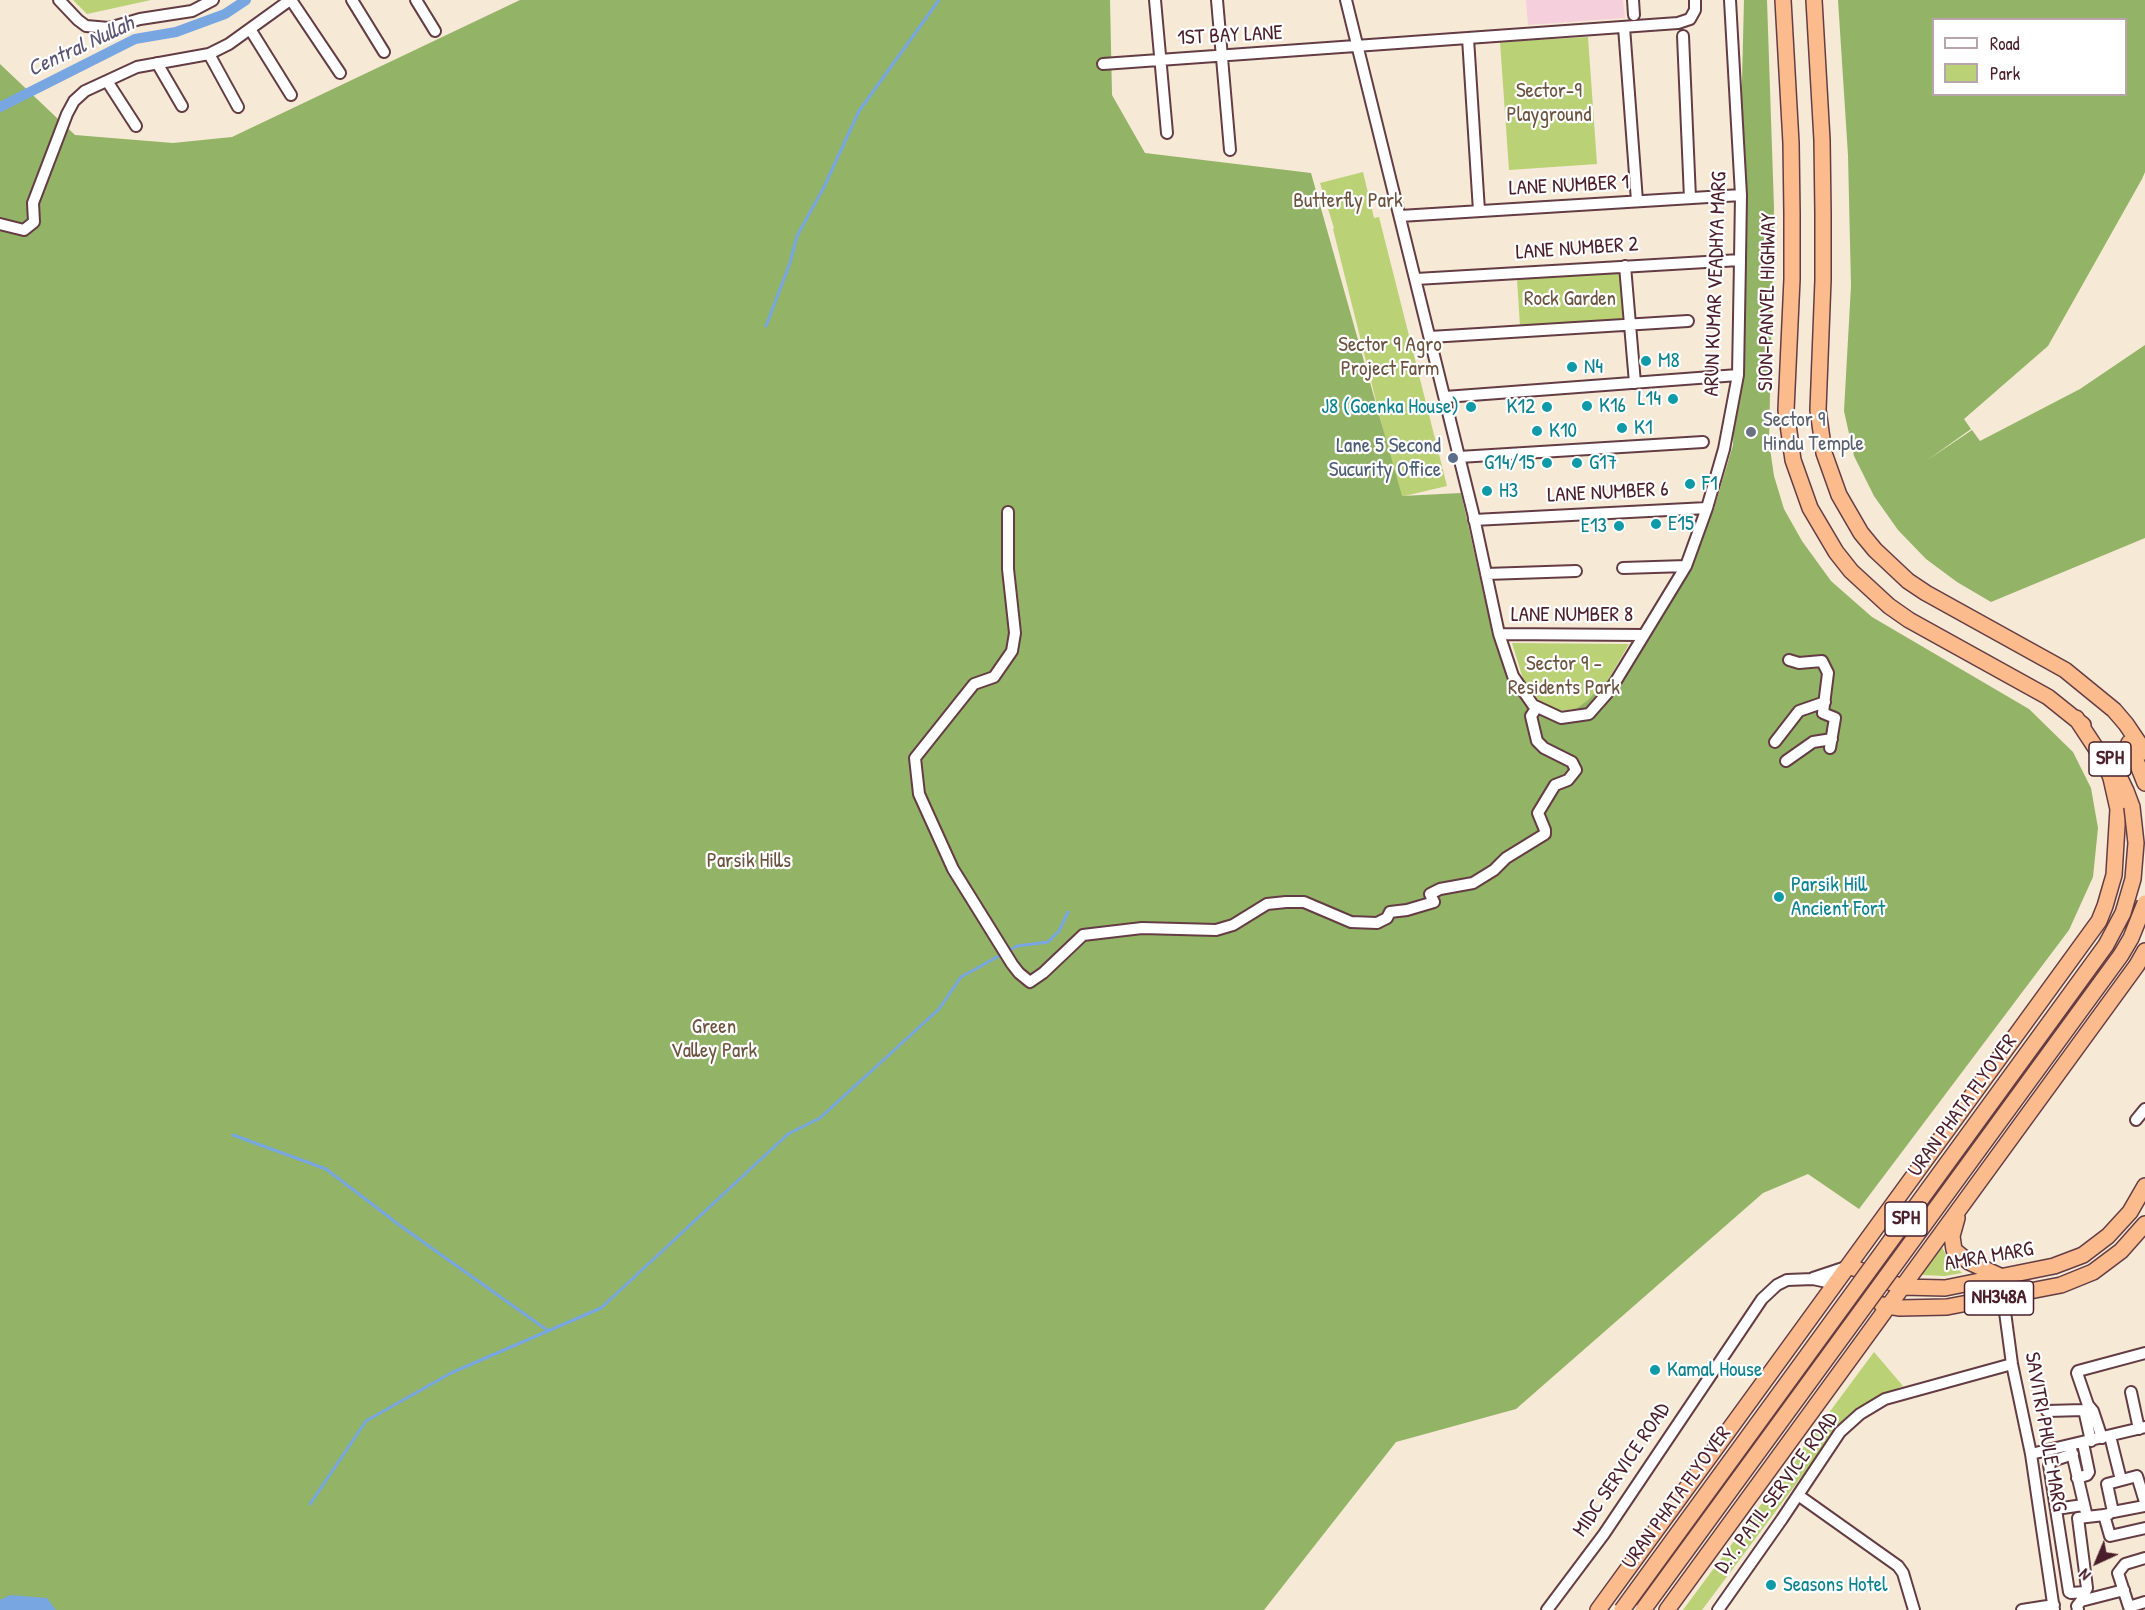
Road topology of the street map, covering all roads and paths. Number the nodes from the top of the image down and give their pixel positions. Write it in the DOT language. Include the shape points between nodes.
graph roads {
  1 [pos="59,0"];
  2 [pos="213,0"];
  3 [pos="290,0"];
  4 [pos="352,0"];
  5 [pos="416,0"];
  6 [pos="1155,0"];
  7 [pos="1217,0"];
  8 [pos="1346,0"];
  9 [pos="1633,0"];
  10 [pos="1695,0"];
  11 [pos="1730,0"];
  12 [pos="1783,0"];
  13 [pos="1814,0"];
  14 [pos="1634,15"];
  15 [pos="1624,27"];
  16 [pos="250,29"];
  17 [pos="435,30"];
  18 [pos="1683,36"];
  19 [pos="1468,38"];
  20 [pos="1359,46"];
  21 [pos="384,52"];
  22 [pos="209,54"];
  23 [pos="1222,56"];
  24 [pos="1160,60"];
  25 [pos="157,63"];
  26 [pos="1103,64"];
  27 [pos="340,73"];
  28 [pos="107,81"];
  29 [pos="291,95"];
  30 [pos="182,106"];
  31 [pos="238,107"];
  32 [pos="136,126"];
  33 [pos="1167,133"];
  34 [pos="1230,150"];
  35 [pos="1741,195"];
  36 [pos="1690,198"];
  37 [pos="1637,201"];
  38 [pos="1479,211"];
  39 [pos="1400,216"];
  40 [pos="0,224"];
  41 [pos="1740,260"];
  42 [pos="1625,266"];
  43 [pos="1416,279"];
  44 [pos="1688,321"];
  45 [pos="1631,324"];
  46 [pos="1430,337"];
  47 [pos="1738,375"];
  48 [pos="1635,383"];
  49 [pos="1445,397"];
  50 [pos="1703,442"];
  51 [pos="1459,457"];
  52 [pos="1707,508"];
  53 [pos="1008,512"];
  54 [pos="1474,520"];
  55 [pos="1686,566"];
  56 [pos="1623,568"];
  57 [pos="1576,571"];
  58 [pos="1486,574"];
  59 [pos="1499,634"];
  60 [pos="1644,635"];
  61 [pos="1789,660"];
  62 [pos="2097,696"];
  63 [pos="1825,702"];
  64 [pos="1537,707"];
  65 [pos="2076,718"];
  66 [pos="1775,742"];
  67 [pos="2145,752"];
  68 [pos="1786,761"];
  69 [pos="2145,783"];
  70 [pos="2145,903"];
  71 [pos="2145,951"];
  72 [pos="2145,1109"];
  73 [pos="2136,1120"];
  74 [pos="2145,1186"];
  75 [pos="1961,1207"];
  76 [pos="2145,1224"];
  77 [pos="1849,1266"];
  78 [pos="2000,1276"];
  79 [pos="1813,1278"];
  80 [pos="1836,1284"];
  81 [pos="1902,1287"];
  82 [pos="2003,1297"];
  83 [pos="1888,1307"];
  84 [pos="1947,1307"];
  85 [pos="1866,1337"];
  86 [pos="2145,1353"];
  87 [pos="2012,1364"];
  88 [pos="2131,1392"];
  89 [pos="2047,1412"];
  90 [pos="2142,1428"];
  91 [pos="2097,1439"];
  92 [pos="2072,1450"];
  93 [pos="2031,1454"];
  94 [pos="2077,1478"];
  95 [pos="2121,1480"];
  96 [pos="1798,1495"];
  97 [pos="2145,1504"];
  98 [pos="2083,1505"];
  99 [pos="2056,1509"];
  100 [pos="2108,1514"];
  101 [pos="2087,1517"];
  102 [pos="2145,1528"];
  103 [pos="2145,1558"];
  104 [pos="2124,1590"];
  105 [pos="2080,1601"];
  106 [pos="2145,1602"];
  107 [pos="2054,1607"];
  108 [pos="2130,1608"];
  109 [pos="1547,1610"];
  110 [pos="1598,1610"];
  111 [pos="1622,1610"];
  112 [pos="1643,1610"];
  113 [pos="1667,1610"];
  114 [pos="1718,1610"];
  115 [pos="1914,1610"];
  116 [pos="2022,1610"];
  1 -- 2 [label="street" via="86,26 109,28 192,11"];
  3 -- 16 [label="street"];
  3 -- 27 [label="street"];
  4 -- 21 [label="street"];
  5 -- 17 [label="street"];
  6 -- 24 [label="street"];
  7 -- 23 [label="street"];
  8 -- 20 [label="street"];
  9 -- 14 [label="street"];
  10 -- 15 [label="street, 1ST BAY LANE" via="1690,19"];
  11 -- 35 [label="street, ARUN KUMAR VEADHYA MARG"];
  12 -- 65 [label="highway, SION-PANVEL HIGHWAY / SPH" via="1792,214 1786,410 1793,460 1807,500 1836,552 1889,606 2048,697"];
  13 -- 62 [label="highway, SPH" via="1824,213 1818,410 1824,453 1839,495 1868,542 1908,580 2065,670"];
  15 -- 19 [label="street, 1ST BAY LANE"];
  15 -- 37 [label="street"];
  16 -- 22 [label="street"];
  16 -- 29 [label="street"];
  18 -- 36 [label="street"];
  19 -- 20 [label="street, 1ST BAY LANE"];
  19 -- 38 [label="street"];
  20 -- 23 [label="street, 1ST BAY LANE"];
  20 -- 39 [label="street"];
  22 -- 25 [label="street"];
  22 -- 31 [label="street"];
  23 -- 24 [label="street, 1ST BAY LANE"];
  23 -- 34 [label="street"];
  24 -- 26 [label="street, 1ST BAY LANE"];
  24 -- 33 [label="street"];
  25 -- 28 [label="street" via="137,67"];
  25 -- 30 [label="street"];
  28 -- 32 [label="street"];
  28 -- 40 [label="street" via="85,91 67,114 33,203 34,222 24,230"];
  35 -- 36 [label="street, LANE NUMBER 1"];
  35 -- 41 [label="street, ARUN KUMAR VEADHYA MARG"];
  36 -- 37 [label="street, LANE NUMBER 1"];
  37 -- 38 [label="street, LANE NUMBER 1"];
  38 -- 39 [label="street, LANE NUMBER 1"];
  39 -- 43 [label="street"];
  41 -- 42 [label="street, LANE NUMBER 2"];
  41 -- 47 [label="street, ARUN KUMAR VEADHYA MARG"];
  42 -- 43 [label="street, LANE NUMBER 2"];
  42 -- 45 [label="street"];
  43 -- 46 [label="street"];
  44 -- 45 [label="street"];
  45 -- 46 [label="street"];
  45 -- 48 [label="street"];
  46 -- 49 [label="street"];
  47 -- 48 [label="street"];
  47 -- 52 [label="street, ARUN KUMAR VEADHYA MARG" via="1726,442"];
  48 -- 49 [label="street"];
  49 -- 51 [label="street"];
  50 -- 51 [label="street"];
  51 -- 54 [label="street"];
  52 -- 54 [label="street, LANE NUMBER 6"];
  52 -- 55 [label="street, ARUN KUMAR VEADHYA MARG"];
  53 -- 64 [label="street" via="1008,569 1015,633 1012,651 994,677 974,684 915,758 919,794 953,869 1008,959 1030,982 1083,935 1142,928 1216,930 1233,925 1266,904 1287,902 1304,902 1351,922 1377,923 1390,912 1434,902 1430,894 1473,883 1545,834 1538,813 1555,785 1568,780 1576,770 1572,762 1537,741 1531,716"];
  54 -- 58 [label="street"];
  55 -- 56 [label="street"];
  55 -- 60 [label="street, ARUN KUMAR VEADHYA MARG"];
  57 -- 58 [label="street"];
  58 -- 59 [label="street"];
  59 -- 60 [label="street, LANE NUMBER 8"];
  59 -- 64 [label="street" via="1513,676"];
  60 -- 64 [label="street, ARUN KUMAR VEADHYA MARG" via="1611,689 1589,714 1561,718"];
  61 -- 63 [label="street" via="1821,662 1828,673"];
  62 -- 67 [label="highway" via="2114,710"];
  62 -- 69 [label="highway, SPH" via="2122,728"];
  63 -- 66 [label="street" via="1799,711"];
  63 -- 68 [label="street" via="1823,713 1835,718 1831,744 1813,742"];
  65 -- 77 [label="highway" via="2104,762 2118,808 2116,859 2105,906 2090,935"];
  65 -- 111 [label="highway, URAN PHATA FLYOVER / SPH, bridge" via="2110,759 2132,807 2136,843 2133,879 2123,914 2106,945"];
  70 -- 112 [label="highway, URAN PHATA FLYOVER / SPH, bridge" via="2121,955"];
  71 -- 75 [label="highway"];
  72 -- 73 [label="street"];
  74 -- 78 [label="highway, AMRA MARG / NH348A" via="2130,1212 2083,1255 2055,1266"];
  75 -- 78 [label="highway" via="1952,1236 1954,1250 1969,1262"];
  75 -- 81 [label="highway"];
  76 -- 82 [label="highway, AMRA MARG / NH348A" via="2121,1251 2093,1272 2061,1285"];
  77 -- 79 [label="street"];
  77 -- 80 [label="highway"];
  77 -- 81 [label="highway, AMRA MARG / NH348A"];
  78 -- 81 [label="highway, AMRA MARG / NH348A" via="1946,1288"];
  79 -- 80 [label="street, MIDC SERVICE ROAD"];
  79 -- 109 [label="street, MIDC SERVICE ROAD" via="1787,1280 1762,1299 1604,1534"];
  80 -- 83 [label="highway, AMRA MARG / NH348A"];
  80 -- 110 [label="highway"];
  81 -- 83 [label="highway"];
  82 -- 84 [label="highway, AMRA MARG / NH348A"];
  82 -- 87 [label="street, SAVITRI PHULE MARG"];
  83 -- 84 [label="highway, AMRA MARG / NH348A"];
  83 -- 85 [label="highway"];
  84 -- 85 [label="highway" via="1899,1317"];
  85 -- 113 [label="highway"];
  86 -- 91 [label="street" via="2078,1371 2093,1411"];
  87 -- 93 [label="street, SAVITRI PHULE MARG"];
  87 -- 96 [label="street, D.Y. PATIL SERVICE ROAD" via="1872,1406 1840,1432"];
  88 -- 90 [label="street"];
  89 -- 91 [label="street" via="2084,1410"];
  90 -- 91 [label="street"];
  91 -- 92 [label="street"];
  91 -- 94 [label="street" via="2089,1473"];
  91 -- 95 [label="street"];
  92 -- 93 [label="street"];
  92 -- 94 [label="street"];
  92 -- 99 [label="street" via="2050,1463"];
  93 -- 107 [label="street, SAVITRI PHULE MARG"];
  94 -- 98 [label="street"];
  95 -- 97 [label="street" via="2137,1476"];
  95 -- 100 [label="street" via="2107,1484"];
  96 -- 114 [label="street, D.Y. PATIL SERVICE ROAD"];
  96 -- 115 [label="street" via="1898,1566"];
  97 -- 100 [label="street"];
  98 -- 99 [label="street"];
  98 -- 101 [label="street"];
  99 -- 105 [label="street" via="2069,1592"];
  100 -- 101 [label="street"];
  100 -- 102 [label="street" via="2110,1536"];
  101 -- 105 [label="street" via="2078,1518 2088,1588"];
  103 -- 104 [label="street" via="2120,1568"];
  104 -- 105 [label="street"];
  104 -- 108 [label="street"];
  106 -- 108 [label="street"];
  107 -- 116 [label="street"];
}
